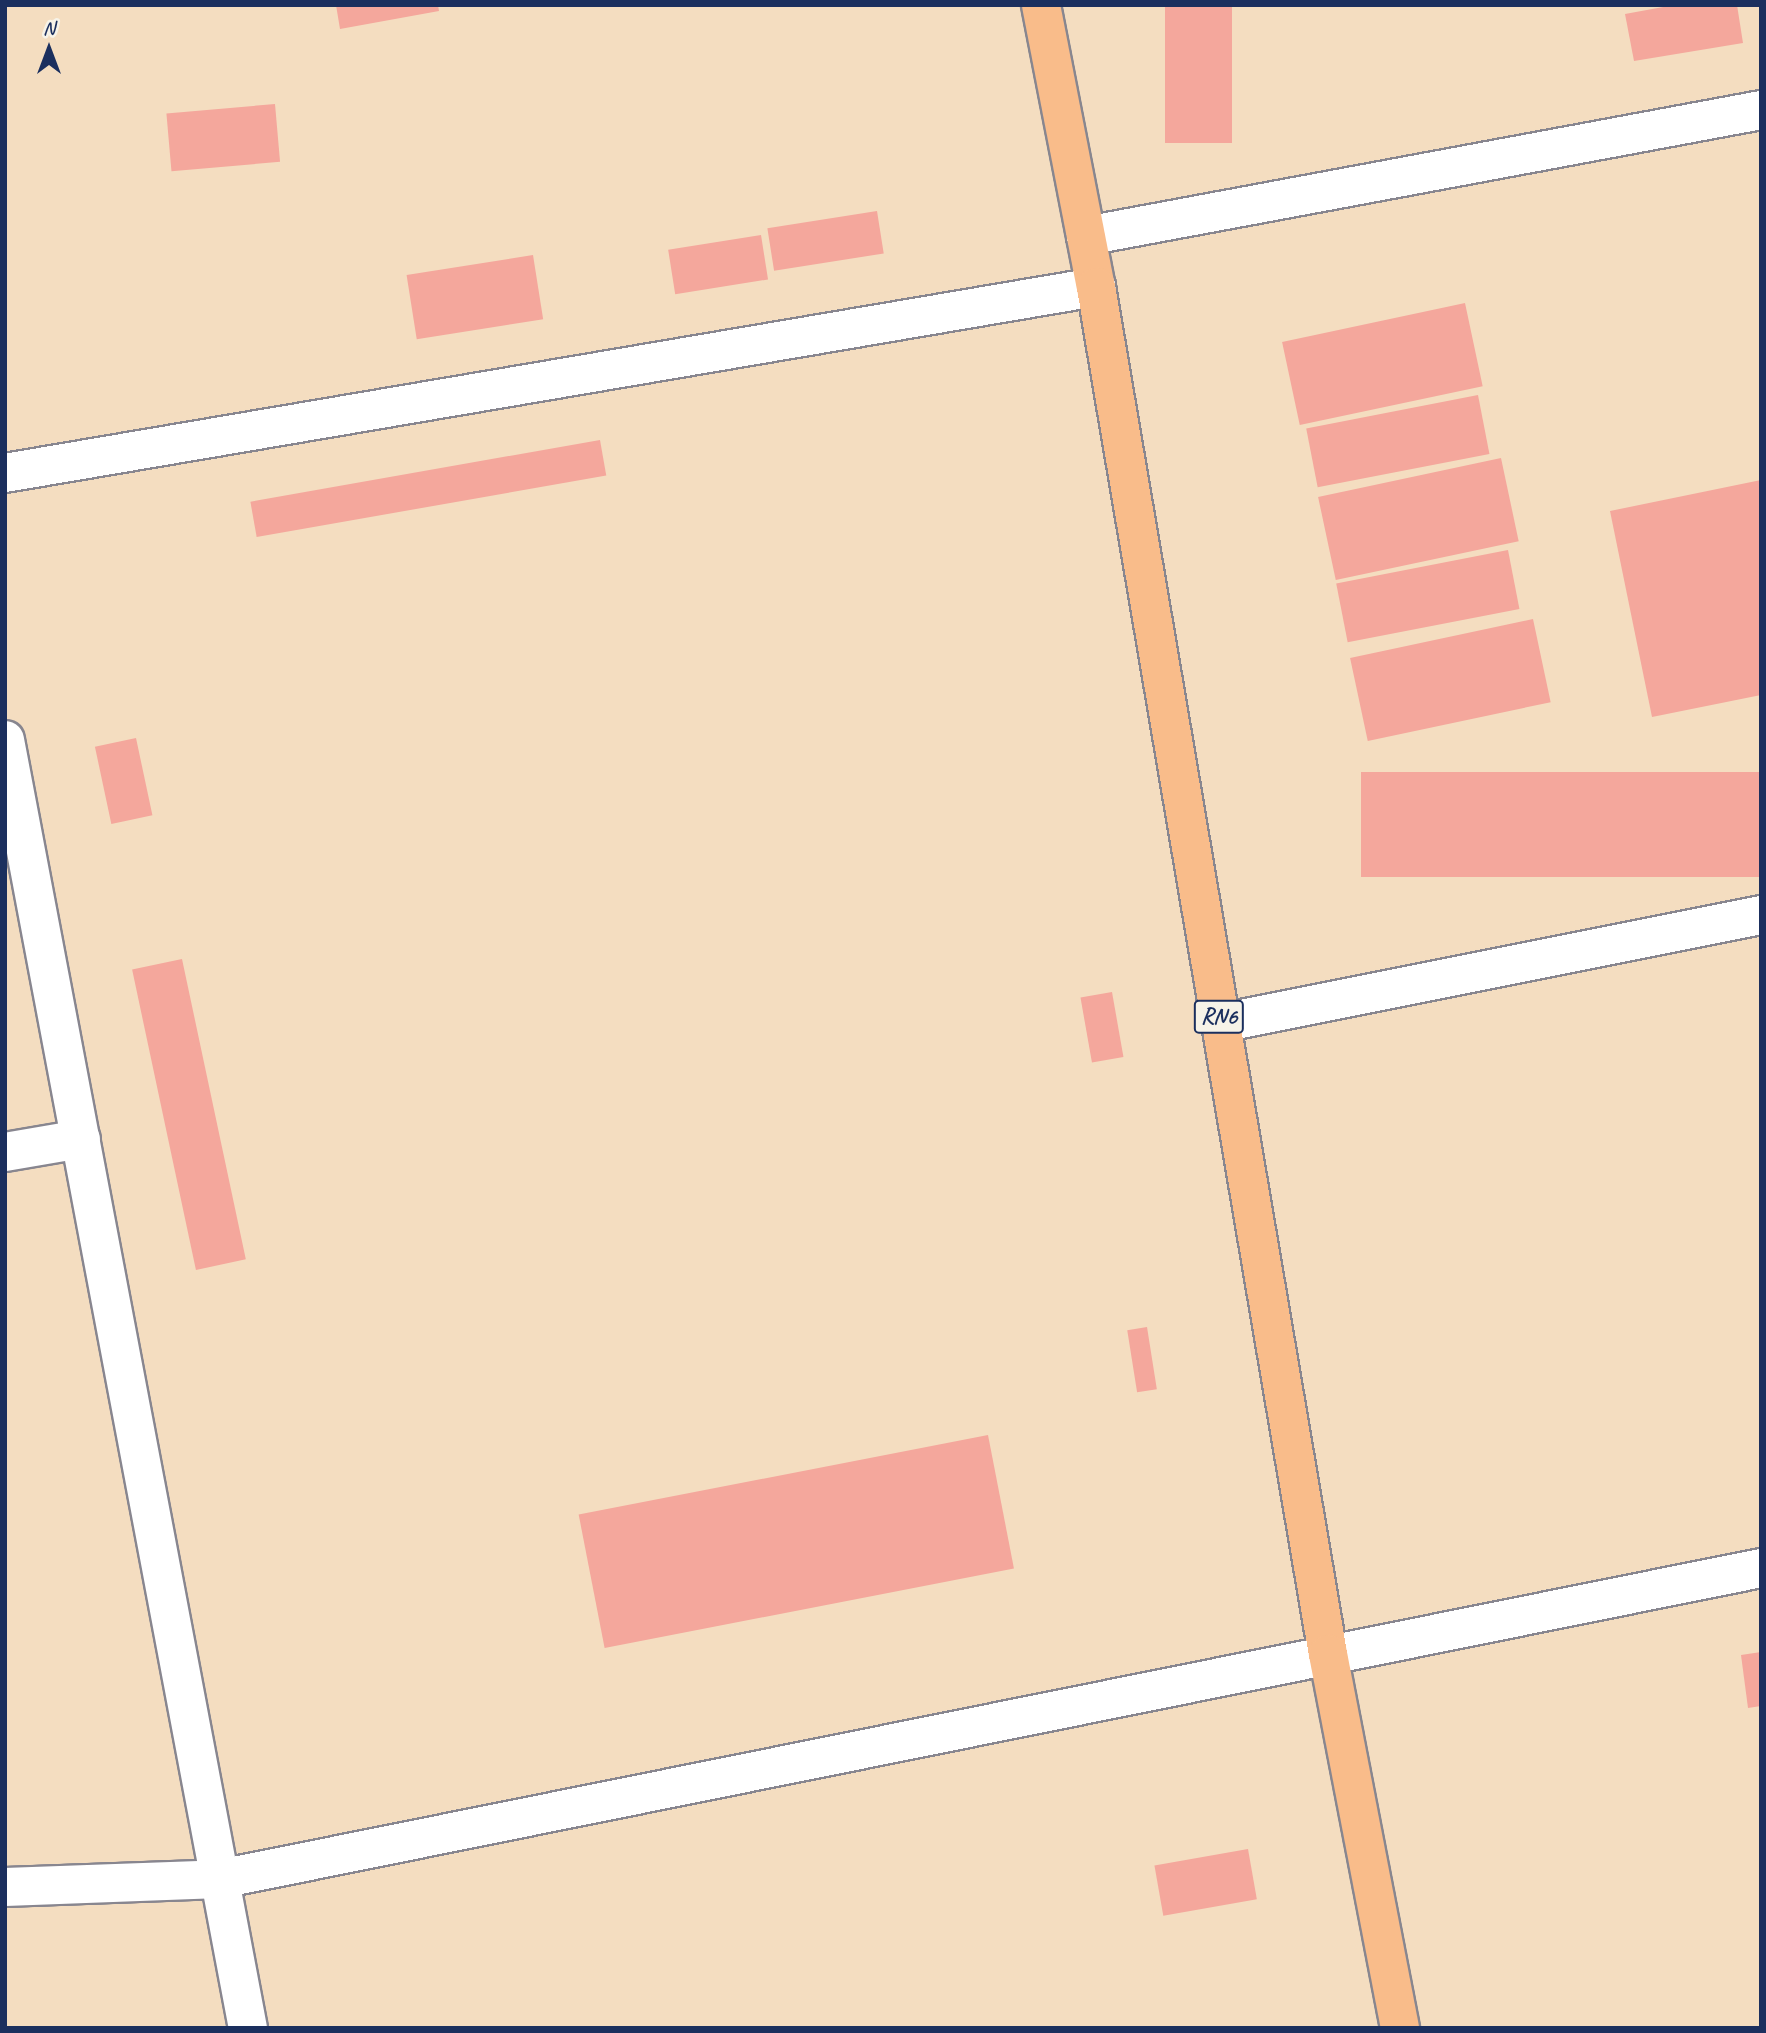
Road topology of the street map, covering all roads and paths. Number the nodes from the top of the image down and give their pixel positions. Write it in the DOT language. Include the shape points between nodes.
graph roads {
  1 [pos="1041,5"];
  2 [pos="1761,110"];
  3 [pos="1086,236"];
  4 [pos="1096,287"];
  5 [pos="5,473"];
  6 [pos="5,740"];
  7 [pos="1761,915"];
  8 [pos="1220,1023"];
  9 [pos="81,1139"];
  10 [pos="5,1152"];
  11 [pos="1761,1568"];
  12 [pos="1328,1654"];
  13 [pos="220,1879"];
  14 [pos="5,1887"];
  15 [pos="248,2028"];
  16 [pos="1400,2028"];
  1 -- 3 [label="main road, RN6"];
  2 -- 3 [label="street"];
  3 -- 4 [label="main road, RN6"];
  4 -- 5 [label="street"];
  4 -- 8 [label="main road, RN6"];
  6 -- 9 [label="street"];
  7 -- 8 [label="street"];
  8 -- 12 [label="main road, RN6"];
  9 -- 10 [label="street"];
  9 -- 13 [label="street"];
  11 -- 12 [label="street"];
  12 -- 13 [label="street"];
  12 -- 16 [label="main road, RN6"];
  13 -- 14 [label="street"];
  13 -- 15 [label="street"];
}
